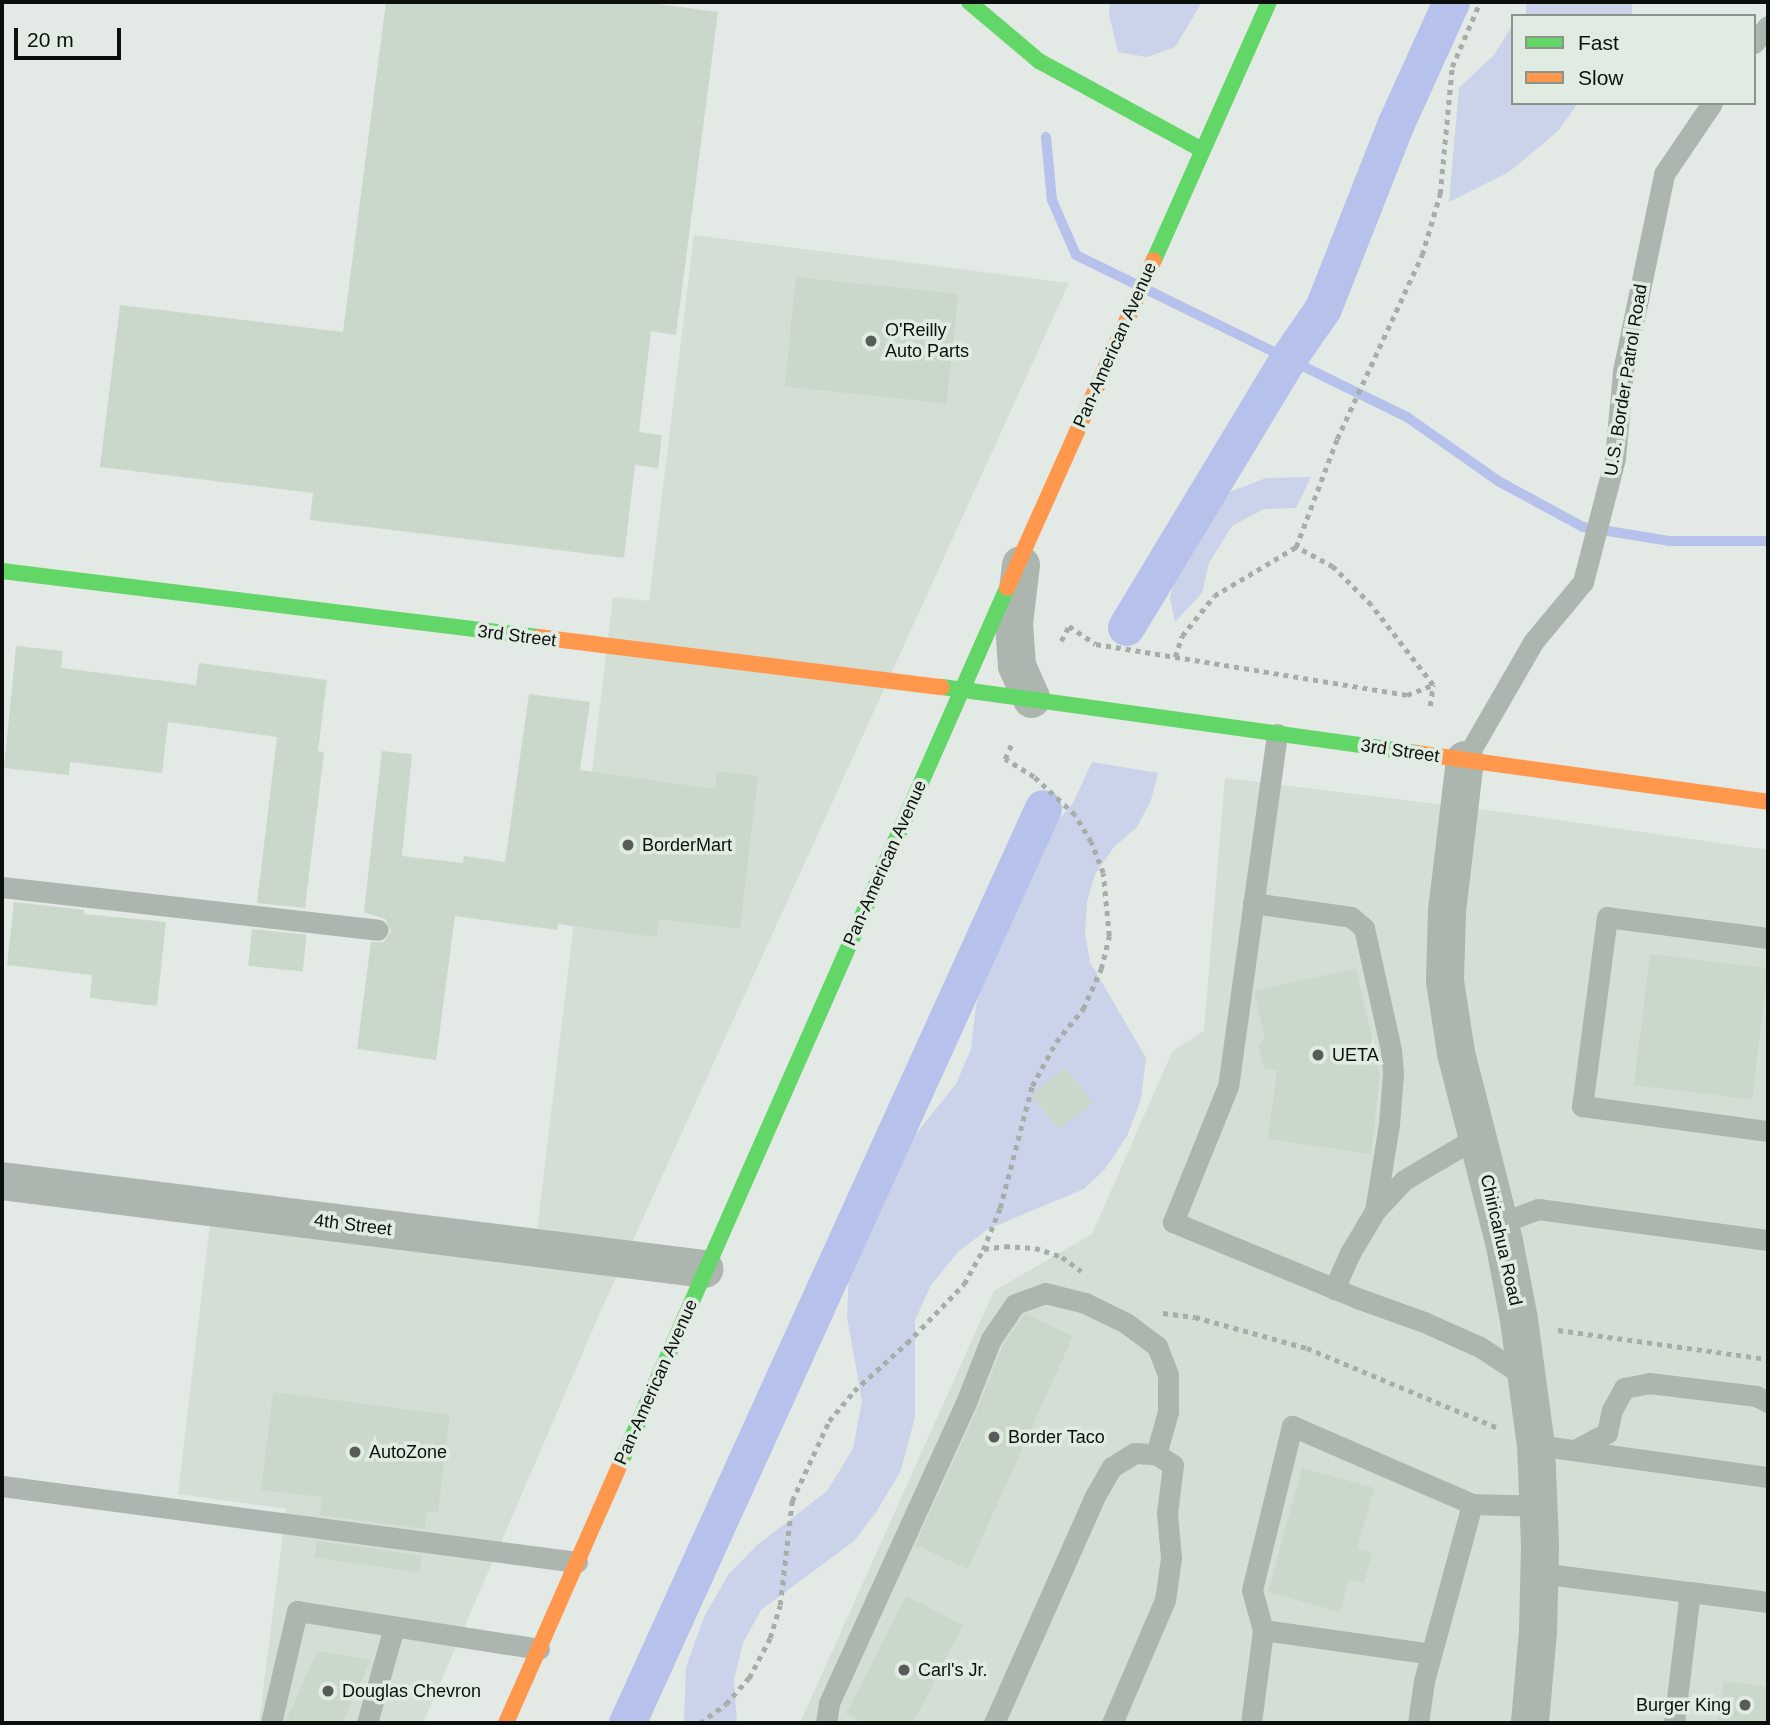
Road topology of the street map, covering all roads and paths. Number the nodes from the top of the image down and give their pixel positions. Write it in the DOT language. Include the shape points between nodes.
graph roads {
  1 [pos="969,2"];
  2 [pos="1480,2"];
  3 [pos="1269,3"];
  4 [pos="1768,26"];
  5 [pos="1756,41"];
  6 [pos="1711,105"];
  7 [pos="1202,150"];
  8 [pos="1296,547"];
  9 [pos="1023,551"];
  10 [pos="2,571"];
  11 [pos="1061,641"];
  12 [pos="1175,657"];
  13 [pos="1433,685"];
  14 [pos="962,690"];
  15 [pos="1032,699"];
  16 [pos="1430,706"];
  17 [pos="1277,734"];
  18 [pos="1012,743"];
  19 [pos="1465,760"];
  20 [pos="1768,803"];
  21 [pos="2,887"];
  22 [pos="1253,903"];
  23 [pos="377,930"];
  24 [pos="1768,938"];
  25 [pos="1768,1131"];
  26 [pos="1477,1137"];
  27 [pos="2,1181"];
  28 [pos="1375,1211"];
  29 [pos="1499,1224"];
  30 [pos="1768,1240"];
  31 [pos="983,1250"];
  32 [pos="705,1269"];
  33 [pos="1089,1277"];
  34 [pos="1334,1289"];
  35 [pos="1155,1312"];
  36 [pos="1553,1330"];
  37 [pos="1768,1359"];
  38 [pos="1527,1378"];
  39 [pos="1768,1402"];
  40 [pos="1521,1438"];
  41 [pos="1575,1450"];
  42 [pos="1156,1454"];
  43 [pos="1763,1472"];
  44 [pos="2,1486"];
  45 [pos="1472,1504"];
  46 [pos="1538,1506"];
  47 [pos="577,1562"];
  48 [pos="1539,1573"];
  49 [pos="1690,1592"];
  50 [pos="1768,1602"];
  51 [pos="394,1627"];
  52 [pos="1263,1630"];
  53 [pos="539,1649"];
  54 [pos="1431,1654"];
  55 [pos="271,1723"];
  56 [pos="367,1723"];
  57 [pos="506,1723"];
  58 [pos="700,1723"];
  59 [pos="825,1723"];
  60 [pos="994,1723"];
  61 [pos="1112,1723"];
  62 [pos="1251,1723"];
  63 [pos="1418,1723"];
  64 [pos="1530,1723"];
  65 [pos="1674,1723"];
  1 -- 7 [label="main road" via="1039,61"];
  2 -- 8 [label="path" via="1452,67 1440,194 1422,255 1337,439"];
  3 -- 7 [label="main road, Pan-American Avenue"];
  4 -- 5 [label="lane"];
  6 -- 19 [label="lane, U.S. Border Patrol Road" via="1664,174 1623,371 1615,458 1583,582 1533,642"];
  7 -- 9 [label="main road, Pan-American Avenue"];
  8 -- 12 [label="path" via="1214,596 1182,636"];
  8 -- 13 [label="path" via="1343,576"];
  9 -- 14 [label="main road, Pan-American Avenue"];
  9 -- 15 [label="street" via="1014,624 1017,666"];
  10 -- 14 [label="main road, 3rd Street"];
  11 -- 12 [label="path" via="1069,626 1096,644"];
  12 -- 13 [label="path" via="1407,695"];
  13 -- 16 [label="path"];
  14 -- 15 [label="main road, 3rd Street"];
  14 -- 32 [label="main road, Pan-American Avenue"];
  15 -- 17 [label="main road, 3rd Street"];
  17 -- 19 [label="main road, 3rd Street"];
  17 -- 22 [label="lane"];
  18 -- 31 [label="path" via="1005,758 1059,798 1091,842 1108,899 1109,936 1101,969 1083,1009 1056,1042 1032,1086 1000,1208"];
  19 -- 20 [label="main road, 3rd Street"];
  19 -- 26 [label="street, Chiricahua Road" via="1447,912 1445,981 1456,1053"];
  21 -- 23 [label="lane"];
  22 -- 28 [label="lane" via="1351,917 1364,928 1393,1074"];
  22 -- 34 [label="lane" via="1228,1086 1173,1222"];
  24 -- 25 [label="lane" via="1607,917 1582,1106"];
  26 -- 28 [label="lane" via="1405,1180"];
  26 -- 29 [label="street, Chiricahua Road"];
  27 -- 32 [label="street, 4th Street"];
  28 -- 34 [label="lane"];
  29 -- 30 [label="lane" via="1538,1209"];
  29 -- 38 [label="street, Chiricahua Road"];
  31 -- 33 [label="path" via="1035,1248 1062,1257"];
  31 -- 58 [label="path" via="964,1284 829,1421 792,1501 780,1605 769,1638 749,1678 726,1704"];
  32 -- 47 [label="main road, Pan-American Avenue"];
  34 -- 38 [label="lane" via="1480,1347"];
  35 -- 40 [label="path" via="1195,1317 1307,1348"];
  36 -- 37 [label="path"];
  38 -- 40 [label="street, Chiricahua Road"];
  39 -- 41 [label="lane" via="1756,1396 1650,1382 1624,1388 1606,1433"];
  40 -- 41 [label="lane"];
  40 -- 46 [label="street, Chiricahua Road"];
  41 -- 43 [label="lane"];
  42 -- 59 [label="lane" via="1168,1412 1168,1375 1157,1346 1126,1322 1085,1303 1045,1293 1015,1304 991,1339 829,1703"];
  42 -- 60 [label="lane" via="1134,1453 1112,1467"];
  42 -- 61 [label="lane" via="1173,1465 1167,1513 1171,1558 1165,1600"];
  44 -- 47 [label="lane"];
  45 -- 46 [label="lane"];
  45 -- 52 [label="lane" via="1292,1426 1252,1590"];
  45 -- 54 [label="lane"];
  46 -- 48 [label="street, Chiricahua Road"];
  47 -- 53 [label="main road, Pan-American Avenue"];
  48 -- 49 [label="lane"];
  48 -- 64 [label="street, Chiricahua Road"];
  49 -- 50 [label="lane"];
  49 -- 65 [label="lane"];
  51 -- 53 [label="lane"];
  51 -- 55 [label="lane" via="297,1611"];
  51 -- 56 [label="lane"];
  52 -- 54 [label="lane"];
  52 -- 62 [label="lane"];
  53 -- 57 [label="main road, Pan-American Avenue"];
  54 -- 63 [label="lane"];
}
